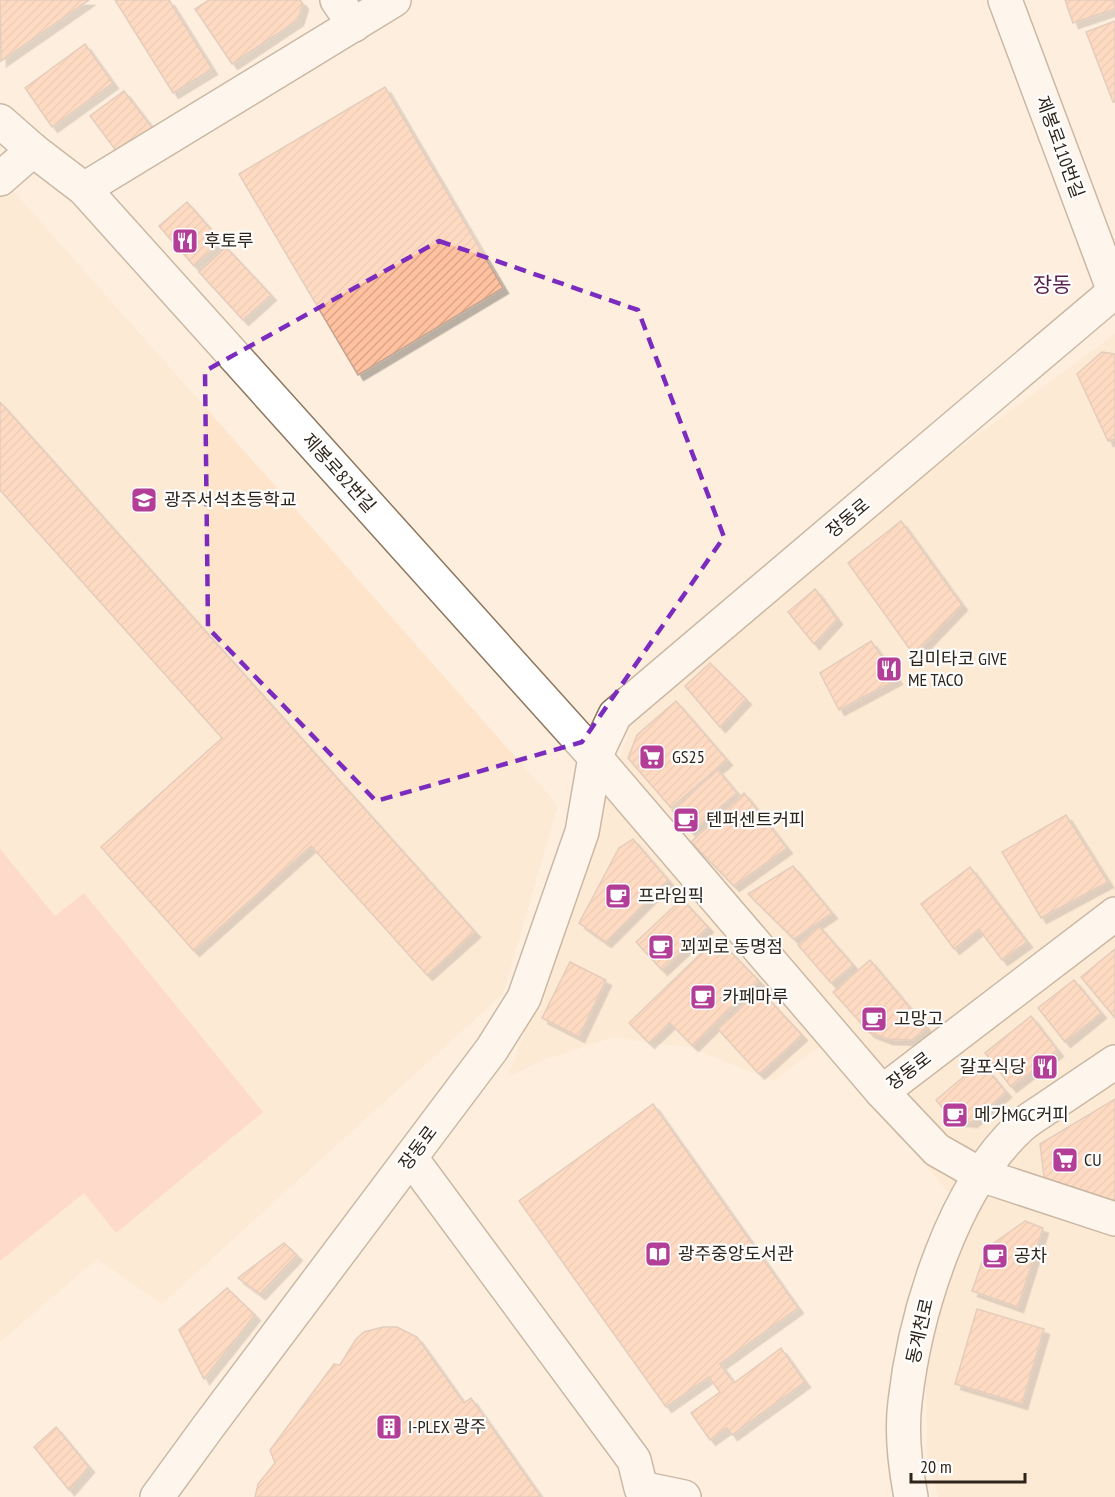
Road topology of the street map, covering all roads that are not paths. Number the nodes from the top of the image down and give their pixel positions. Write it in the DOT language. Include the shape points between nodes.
graph roads {
  1 [pos="394,0"];
  2 [pos="1005,0"];
  3 [pos="345,13"];
  4 [pos="0,121"];
  5 [pos="33,150"];
  6 [pos="0,179"];
  7 [pos="84,189"];
  8 [pos="1114,292"];
  9 [pos="595,757"];
  10 [pos="1115,914"];
  11 [pos="1115,1062"];
  12 [pos="882,1092"];
  13 [pos="411,1158"];
  14 [pos="981,1175"];
  15 [pos="1115,1219"];
  16 [pos="157,1497"];
  17 [pos="684,1497"];
  18 [pos="911,1497"];
  1 -- 3 [label="street"];
  2 -- 8 [label="street, 제봉로110번길"];
  3 -- 7 [label="street"];
  4 -- 5 [label="street, 제봉로82번길"];
  5 -- 6 [label="street"];
  5 -- 7 [label="street, 제봉로82번길"];
  7 -- 9 [label="street, 제봉로82번길"];
  8 -- 9 [label="street, 장동로" via="615,715"];
  9 -- 12 [label="street, 장동로"];
  9 -- 13 [label="street, 장동로" via="582,832 524,998 492,1049"];
  10 -- 12 [label="street, 장동로"];
  11 -- 14 [label="street, 동계천로" via="1021,1125"];
  12 -- 14 [label="street" via="937,1150"];
  13 -- 16 [label="street, 장동로"];
  13 -- 17 [label="street" via="634,1460 641,1488"];
  14 -- 15 [label="street"];
  14 -- 18 [label="street, 동계천로" via="950,1231 919,1321 905,1403 905,1464"];
}
